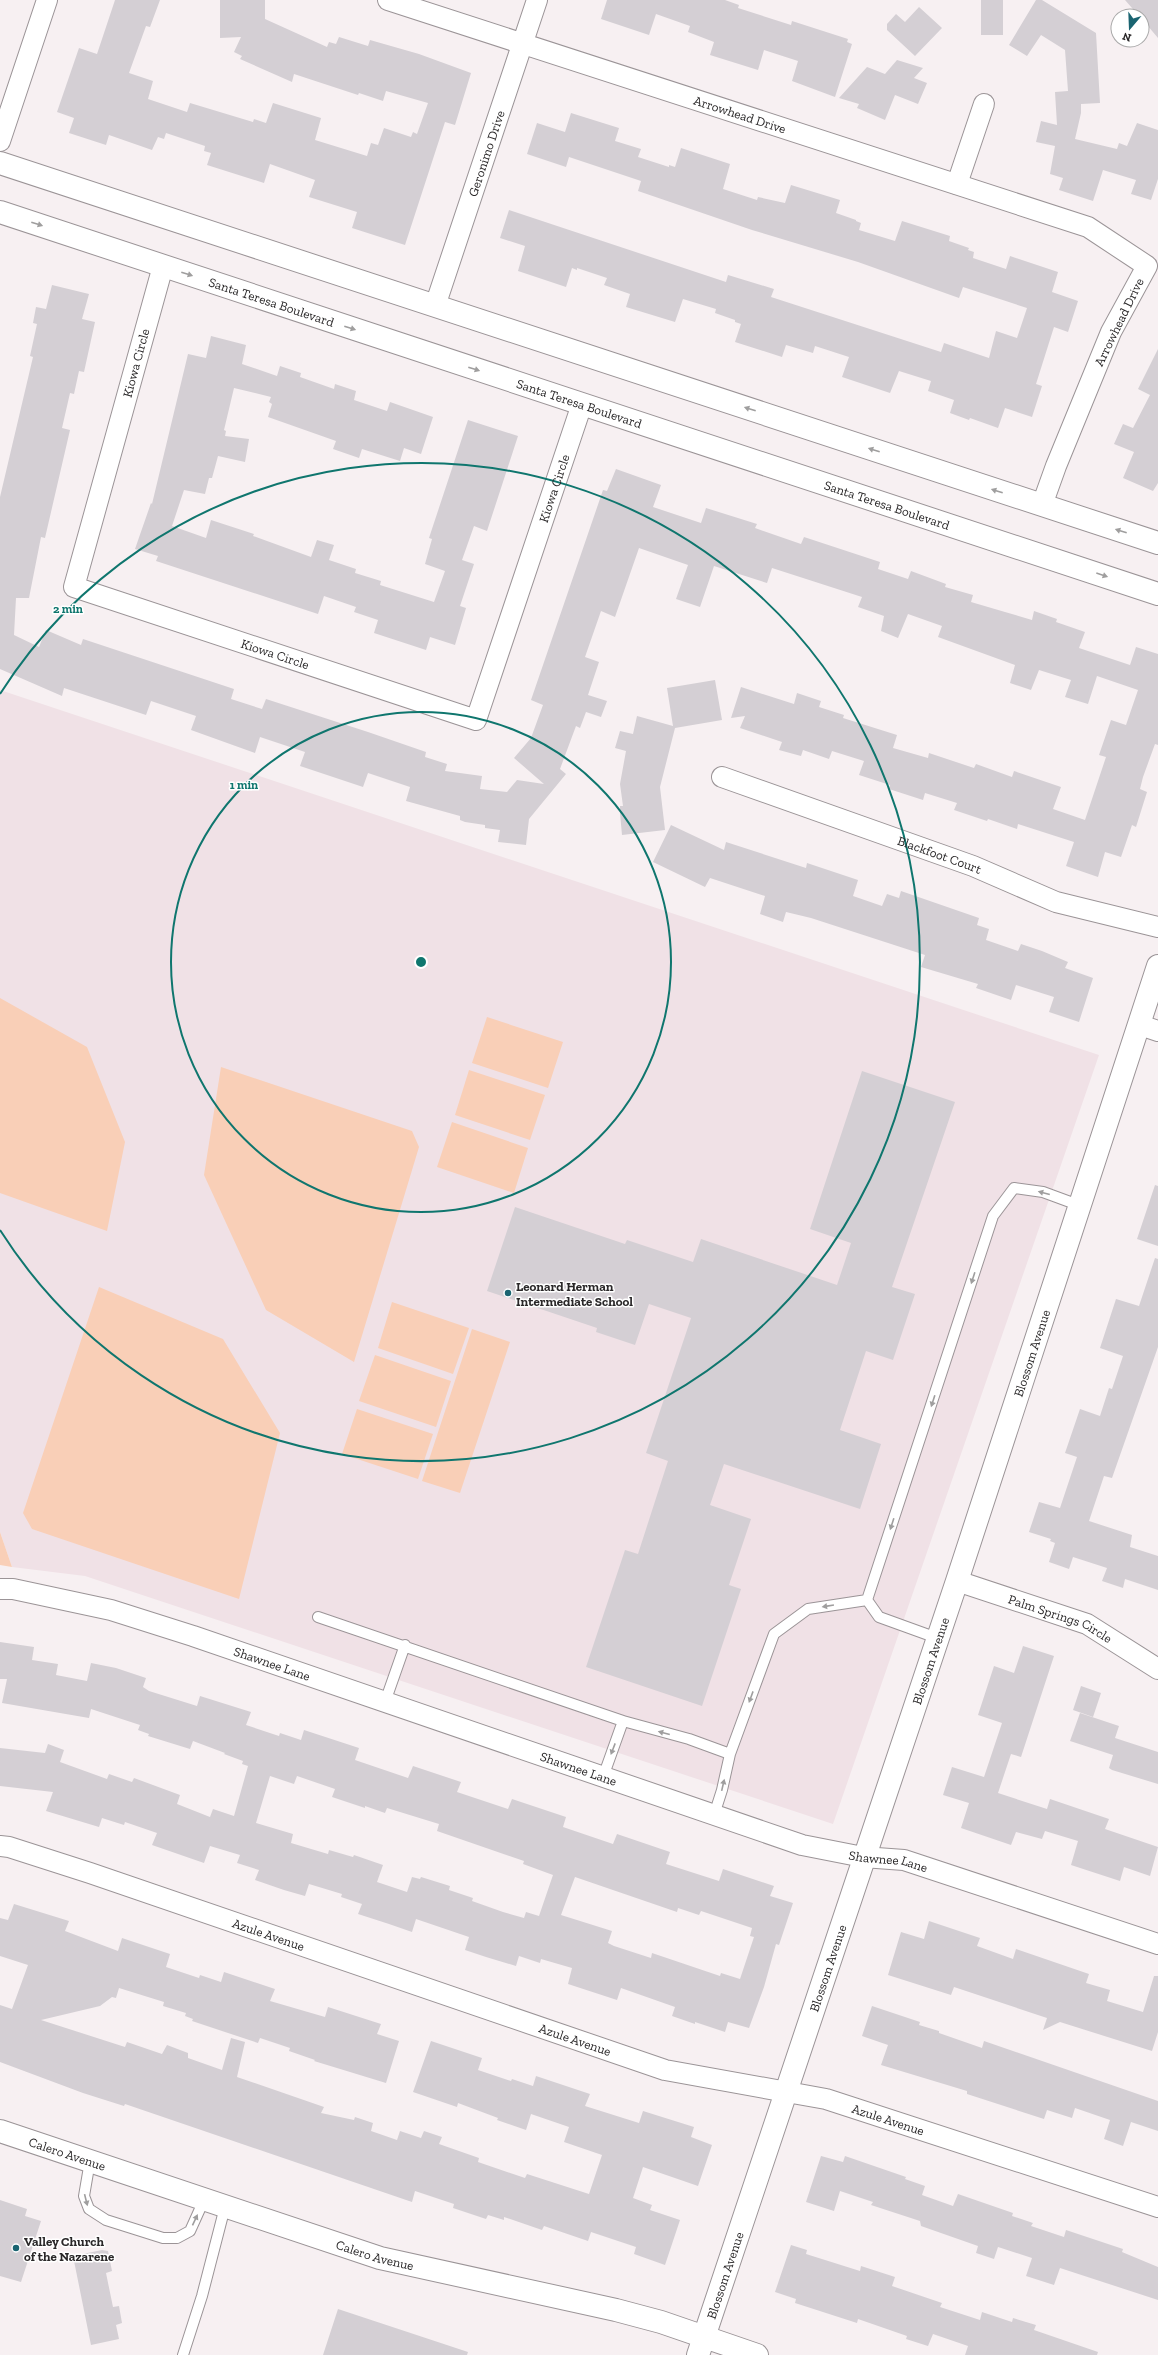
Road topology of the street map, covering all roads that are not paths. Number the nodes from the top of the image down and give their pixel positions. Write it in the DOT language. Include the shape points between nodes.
graph roads {
  1 [pos="47,0"];
  2 [pos="388,0"];
  3 [pos="537,0"];
  4 [pos="522,44"];
  5 [pos="984,104"];
  6 [pos="0,141"];
  7 [pos="0,163"];
  8 [pos="957,184"];
  9 [pos="0,212"];
  10 [pos="163,266"];
  11 [pos="435,306"];
  12 [pos="582,404"];
  13 [pos="1042,505"];
  14 [pos="1158,543"];
  15 [pos="1158,594"];
  16 [pos="722,777"];
  17 [pos="1158,927"];
  18 [pos="1158,966"];
  19 [pos="1149,1028"];
  20 [pos="1080,1206"];
  21 [pos="957,1581"];
  22 [pos="0,1589"];
  23 [pos="867,1600"];
  24 [pos="318,1617"];
  25 [pos="937,1638"];
  26 [pos="405,1645"];
  27 [pos="1158,1669"];
  28 [pos="384,1702"];
  29 [pos="623,1721"];
  30 [pos="730,1754"];
  31 [pos="603,1777"];
  32 [pos="714,1815"];
  33 [pos="0,1846"];
  34 [pos="863,1857"];
  35 [pos="1158,1944"];
  36 [pos="785,2093"];
  37 [pos="0,2131"];
  38 [pos="90,2161"];
  39 [pos="204,2200"];
  40 [pos="225,2207"];
  41 [pos="1158,2207"];
  42 [pos="701,2346"];
  43 [pos="183,2355"];
  44 [pos="757,2355"];
  1 -- 6 [label="street"];
  2 -- 4 [label="street, Arrowhead Drive"];
  3 -- 4 [label="street, Geronimo Drive"];
  4 -- 8 [label="street, Arrowhead Drive"];
  4 -- 11 [label="street, Geronimo Drive"];
  5 -- 8 [label="street"];
  7 -- 11 [label="main road"];
  8 -- 13 [label="street, Arrowhead Drive" via="1088,227 1147,266 1111,332"];
  9 -- 10 [label="main road, Santa Teresa Boulevard, one-way"];
  10 -- 12 [label="main road, Santa Teresa Boulevard, one-way"];
  10 -- 12 [label="street, Kiowa Circle" via="74,587 476,720"];
  13 -- 11 [label="main road, one-way"];
  12 -- 15 [label="main road, Santa Teresa Boulevard, one-way"];
  14 -- 13 [label="main road, one-way"];
  16 -- 17 [label="street, Blackfoot Court" via="973,866 1056,902"];
  18 -- 19 [label="main road, Blossom Avenue"];
  19 -- 20 [label="main road, Blossom Avenue"];
  20 -- 21 [label="main road, Blossom Avenue"];
  20 -- 23 [label="lane, one-way" via="1043,1192 1014,1188 993,1216"];
  21 -- 25 [label="main road, Blossom Avenue"];
  21 -- 27 [label="street, Palm Springs Circle" via="1087,1624"];
  22 -- 28 [label="street, Shawnee Lane" via="13,1589 111,1610"];
  23 -- 25 [label="lane" via="879,1617"];
  23 -- 30 [label="lane, one-way" via="808,1609 774,1634"];
  24 -- 26 [label="lane"];
  25 -- 34 [label="main road, Blossom Avenue"];
  26 -- 28 [label="lane"];
  26 -- 29 [label="lane"];
  28 -- 31 [label="street, Shawnee Lane"];
  30 -- 29 [label="lane, one-way"];
  29 -- 31 [label="lane, one-way"];
  32 -- 30 [label="lane, one-way"];
  31 -- 32 [label="street, Shawnee Lane"];
  32 -- 34 [label="street, Shawnee Lane" via="802,1845"];
  33 -- 36 [label="street, Azule Avenue" via="90,1873 665,2070"];
  34 -- 35 [label="street, Shawnee Lane" via="904,1860"];
  34 -- 36 [label="main road, Blossom Avenue"];
  36 -- 41 [label="street, Azule Avenue" via="826,2099"];
  36 -- 42 [label="main road, Blossom Avenue"];
  37 -- 38 [label="main road, Calero Avenue"];
  38 -- 39 [label="main road, Calero Avenue"];
  38 -- 39 [label="lane, one-way" via="84,2196 89,2209 106,2220 163,2238 177,2238 190,2231"];
  39 -- 40 [label="main road, Calero Avenue"];
  40 -- 42 [label="main road, Calero Avenue" via="380,2258 660,2322"];
  40 -- 43 [label="lane" via="202,2296"];
  42 -- 44 [label="main road, Calero Avenue"];
}
